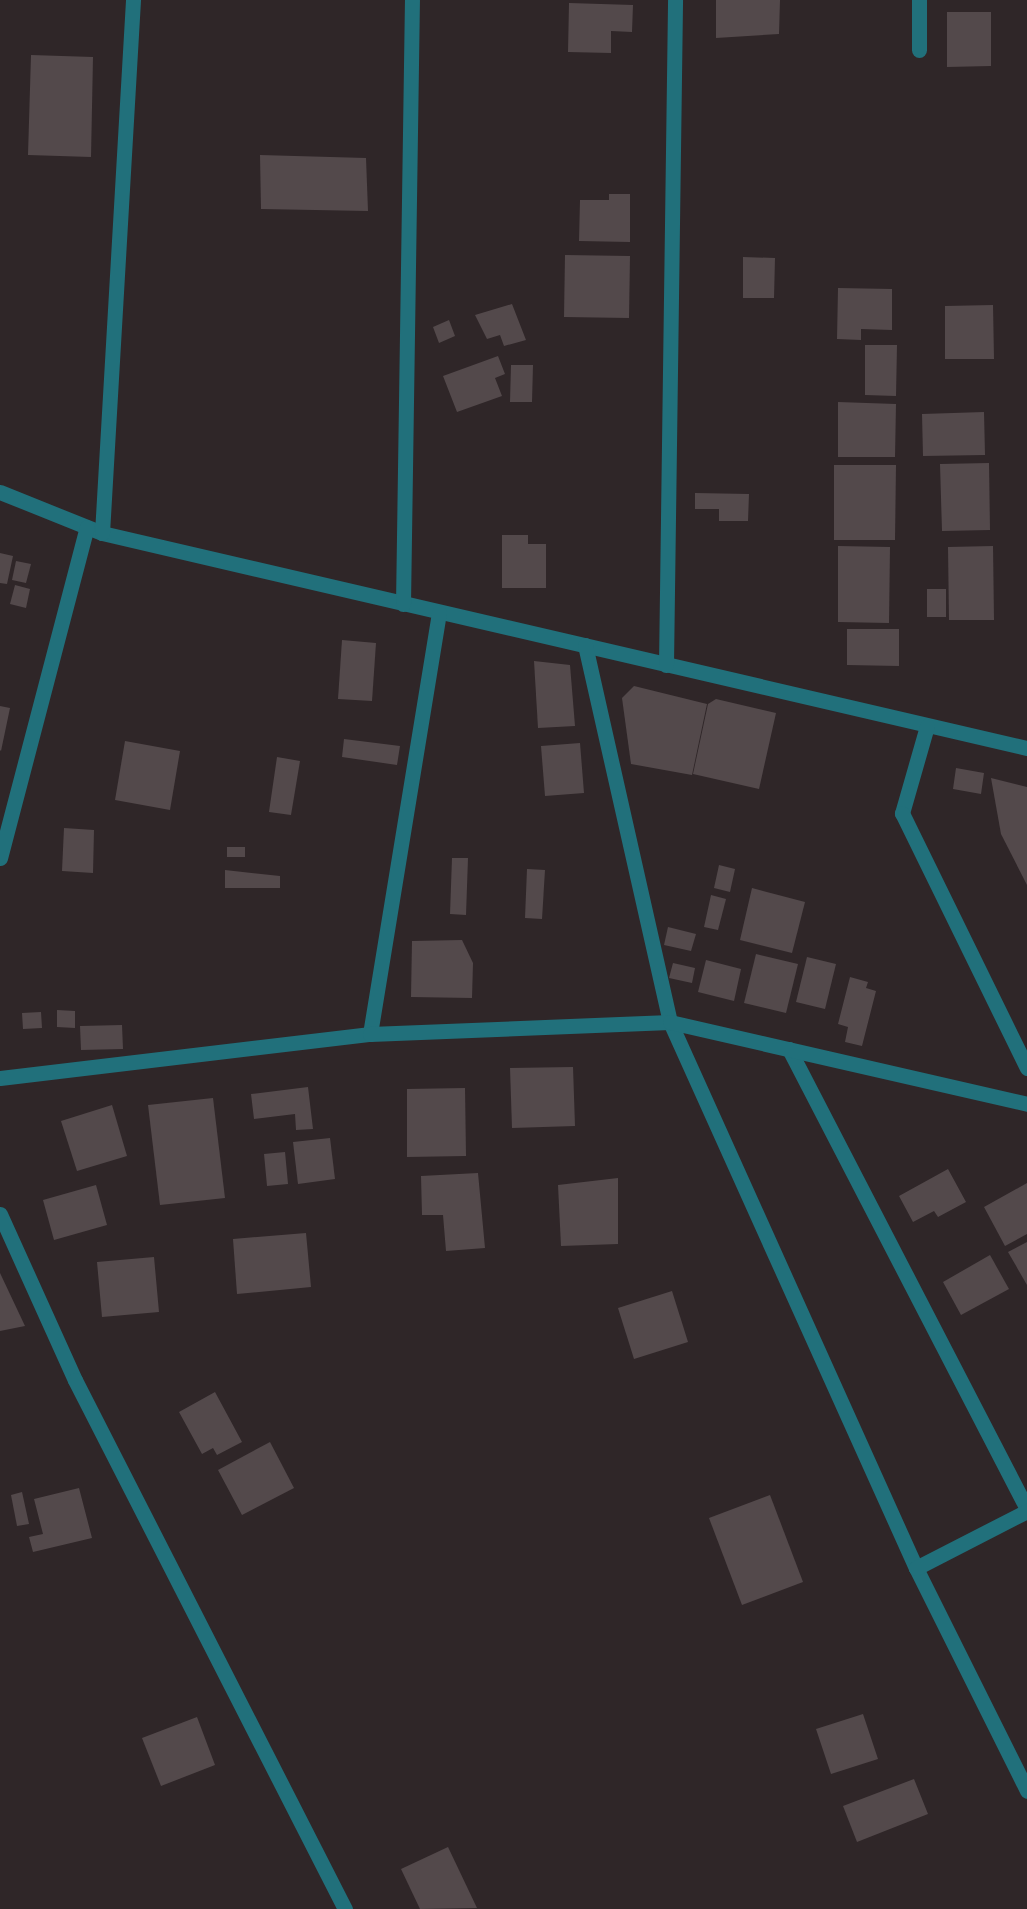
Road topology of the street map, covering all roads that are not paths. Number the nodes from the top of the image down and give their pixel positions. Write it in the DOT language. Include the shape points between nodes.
graph roads {
  1 [pos="133,0"];
  2 [pos="412,0"];
  3 [pos="675,0"];
  4 [pos="919,0"];
  5 [pos="919,50"];
  6 [pos="0,492"];
  7 [pos="87,527"];
  8 [pos="102,533"];
  9 [pos="403,604"];
  10 [pos="439,614"];
  11 [pos="585,645"];
  12 [pos="666,665"];
  13 [pos="927,726"];
  14 [pos="1027,748"];
  15 [pos="7,803"];
  16 [pos="0,858"];
  17 [pos="670,1022"];
  18 [pos="370,1034"];
  19 [pos="789,1049"];
  20 [pos="1027,1068"];
  21 [pos="0,1078"];
  22 [pos="1027,1104"];
  23 [pos="0,1214"];
  24 [pos="1027,1510"];
  25 [pos="916,1568"];
  26 [pos="1027,1791"];
  27 [pos="345,1909"];
  1 -- 8 [label="street"];
  2 -- 9 [label="street"];
  3 -- 12 [label="street"];
  4 -- 5 [label="street"];
  6 -- 7 [label="street"];
  7 -- 8 [label="street"];
  7 -- 15 [label="street"];
  8 -- 9 [label="street"];
  9 -- 10 [label="street"];
  10 -- 11 [label="street"];
  10 -- 18 [label="street"];
  11 -- 12 [label="street"];
  11 -- 17 [label="street"];
  12 -- 13 [label="street"];
  13 -- 14 [label="street"];
  13 -- 20 [label="street" via="902,813"];
  15 -- 16 [label="street"];
  17 -- 18 [label="street"];
  17 -- 19 [label="street"];
  17 -- 25 [label="street"];
  18 -- 21 [label="street"];
  19 -- 22 [label="street"];
  19 -- 24 [label="street"];
  23 -- 27 [label="street" via="75,1380"];
  24 -- 25 [label="street"];
  25 -- 26 [label="street"];
}
